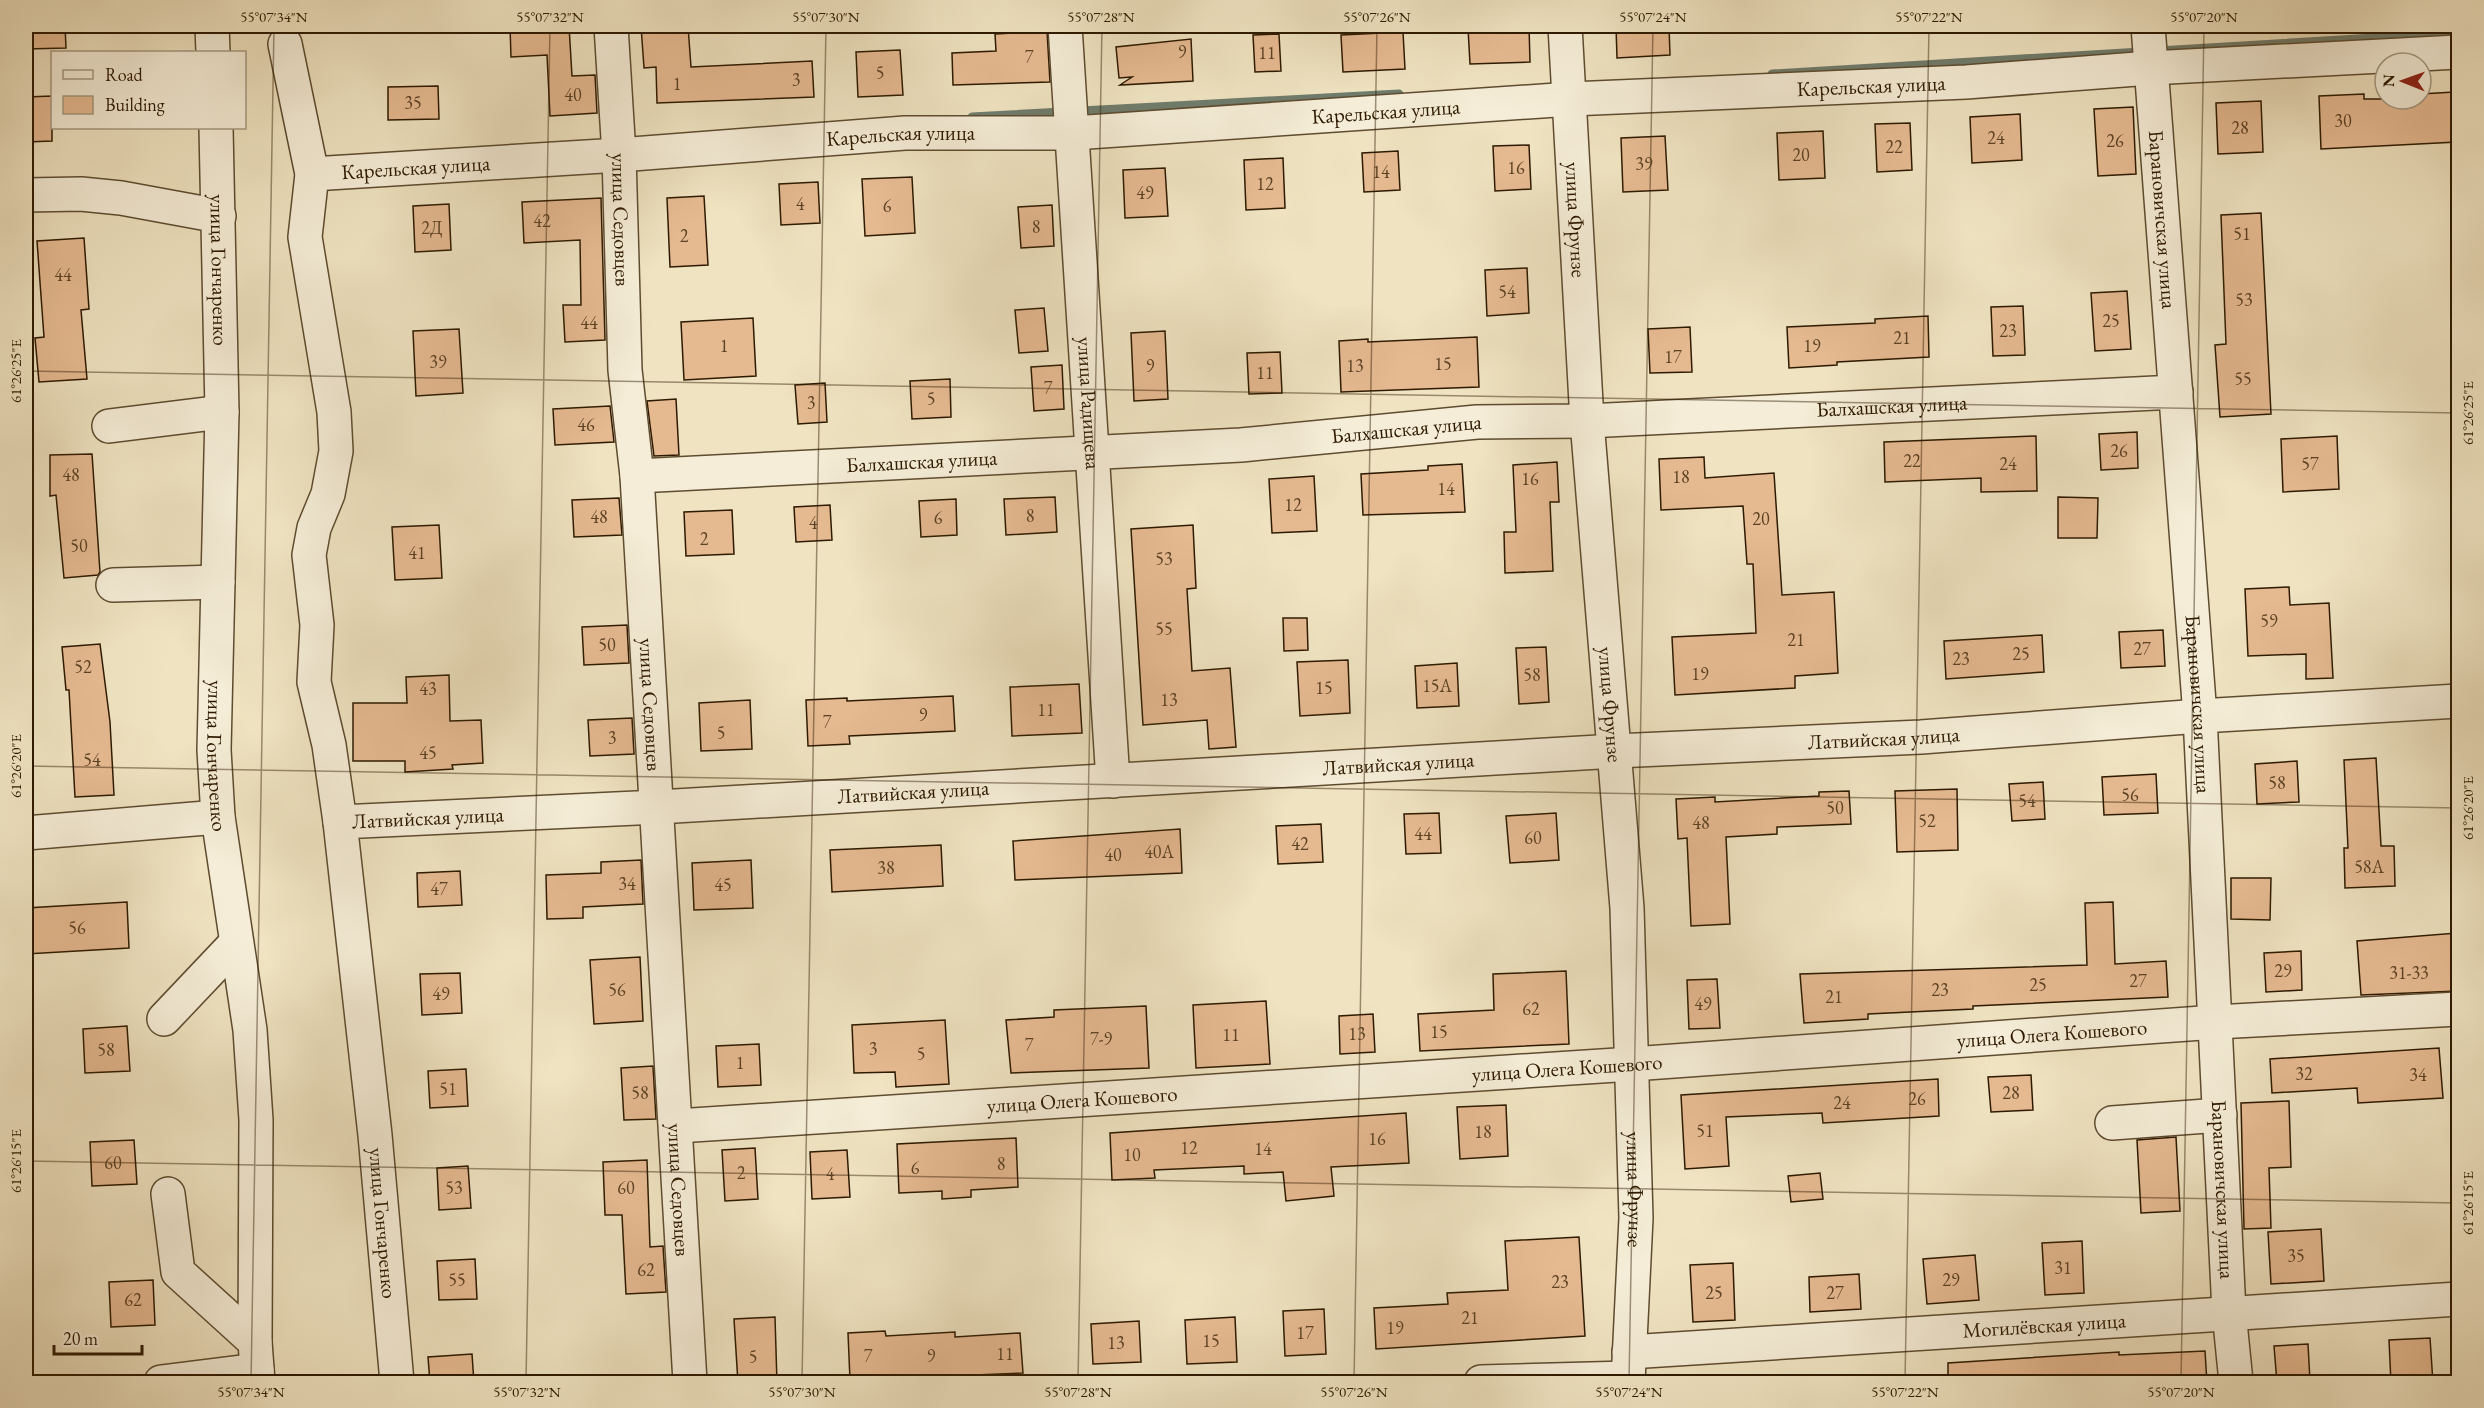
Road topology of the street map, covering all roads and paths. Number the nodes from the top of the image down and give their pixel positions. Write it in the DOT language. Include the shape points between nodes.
graph roads {
  1 [pos="212,26"];
  2 [pos="611,26"];
  3 [pos="1065,26"];
  4 [pos="1565,26"];
  5 [pos="2148,26"];
  6 [pos="285,44"];
  7 [pos="213,51"];
  8 [pos="2458,52"];
  9 [pos="2150,68"];
  10 [pos="1570,99"];
  11 [pos="216,129"];
  12 [pos="1073,134"];
  13 [pos="619,155"];
  14 [pos="312,174"];
  15 [pos="26,195"];
  16 [pos="219,216"];
  17 [pos="2176,392"];
  18 [pos="222,412"];
  19 [pos="1587,421"];
  20 [pos="109,426"];
  21 [pos="1093,453"];
  22 [pos="637,476"];
  23 [pos="218,582"];
  24 [pos="113,585"];
  25 [pos="2458,701"];
  26 [pos="2200,716"];
  27 [pos="1616,751"];
  28 [pos="1113,781"];
  29 [pos="658,807"];
  30 [pos="218,817"];
  31 [pos="339,822"];
  32 [pos="26,833"];
  33 [pos="236,943"];
  34 [pos="2458,1009"];
  35 [pos="164,1019"];
  36 [pos="2217,1022"];
  37 [pos="1632,1064"];
  38 [pos="2220,1115"];
  39 [pos="2112,1123"];
  40 [pos="677,1126"];
  41 [pos="168,1194"];
  42 [pos="2458,1299"];
  43 [pos="2229,1312"];
  44 [pos="257,1365"];
  45 [pos="1628,1371"];
  46 [pos="161,1383"];
  47 [pos="397,1383"];
  48 [pos="690,1383"];
  49 [pos="1481,1383"];
  50 [pos="2236,1383"];
  1 -- 7 [label="street"];
  2 -- 13 [label="street, улица Седовцев"];
  3 -- 12 [label="street, улица Радищева"];
  4 -- 10 [label="street, улица Фрунзе"];
  5 -- 9 [label="street, Барановичская улица"];
  6 -- 14 [label="street, улица Гончаренко"];
  8 -- 9 [label="street, Карельская улица"];
  9 -- 10 [label="street, Карельская улица" via="1966,82"];
  9 -- 17 [label="street, Барановичская улица"];
  10 -- 12 [label="street, Карельская улица"];
  10 -- 19 [label="street, улица Фрунзе"];
  11 -- 16 [label="street, улица Гончаренко"];
  12 -- 13 [label="street, Карельская улица" via="905,133"];
  12 -- 21 [label="street, улица Радищева"];
  13 -- 14 [label="street, Карельская улица"];
  13 -- 22 [label="street, улица Седовцев" via="625,370"];
  14 -- 31 [label="street, улица Гончаренко" via="304,237 334,412 336,451 328,494 314,528 309,555 317,625 314,682 329,745"];
  15 -- 16 [label="street" via="121,198"];
  16 -- 18 [label="street, улица Гончаренко"];
  17 -- 19 [label="street, Балхашская улица"];
  17 -- 26 [label="street, Барановичская улица"];
  18 -- 20 [label="street"];
  18 -- 23 [label="street, улица Гончаренко"];
  19 -- 21 [label="street, Балхашская улица" via="1477,422 1241,445"];
  19 -- 27 [label="street, улица Фрунзе"];
  21 -- 22 [label="street, Балхашская улица"];
  21 -- 28 [label="street, улица Радищева"];
  22 -- 29 [label="street, улица Седовцев" via="652,762"];
  23 -- 24 [label="street"];
  23 -- 30 [label="street, улица Гончаренко" via="214,750"];
  25 -- 26 [label="street, Латвийская улица"];
  26 -- 27 [label="street, Латвийская улица" via="1921,737"];
  26 -- 36 [label="street, Барановичская улица"];
  27 -- 28 [label="street, Латвийская улица"];
  27 -- 37 [label="street, улица Фрунзе"];
  28 -- 29 [label="street, Латвийская улица"];
  29 -- 31 [label="street, Латвийская улица"];
  29 -- 40 [label="street, улица Седовцев"];
  30 -- 32 [label="street"];
  30 -- 33 [label="street, улица Гончаренко"];
  31 -- 47 [label="street, улица Гончаренко" via="375,1135"];
  33 -- 35 [label="street"];
  33 -- 44 [label="street, улица Гончаренко" via="250,1030 256,1120"];
  34 -- 36 [label="street, улица Олега Кошевого"];
  36 -- 37 [label="street, улица Олега Кошевого"];
  36 -- 38 [label="street, Барановичская улица"];
  37 -- 40 [label="street, улица Олега Кошевого"];
  37 -- 45 [label="street, улица Фрунзе" via="1636,1218"];
  38 -- 39 [label="street"];
  38 -- 43 [label="street, Барановичская улица"];
  40 -- 48 [label="street, улица Седовцев"];
  41 -- 44 [label="street" via="178,1272"];
  42 -- 43 [label="street, Могилёвская улица"];
  43 -- 45 [label="street, Могилёвская улица"];
  43 -- 50 [label="street, Барановичская улица"];
  44 -- 46 [label="street"];
  45 -- 49 [label="street, Могилёвская улица"];
}
